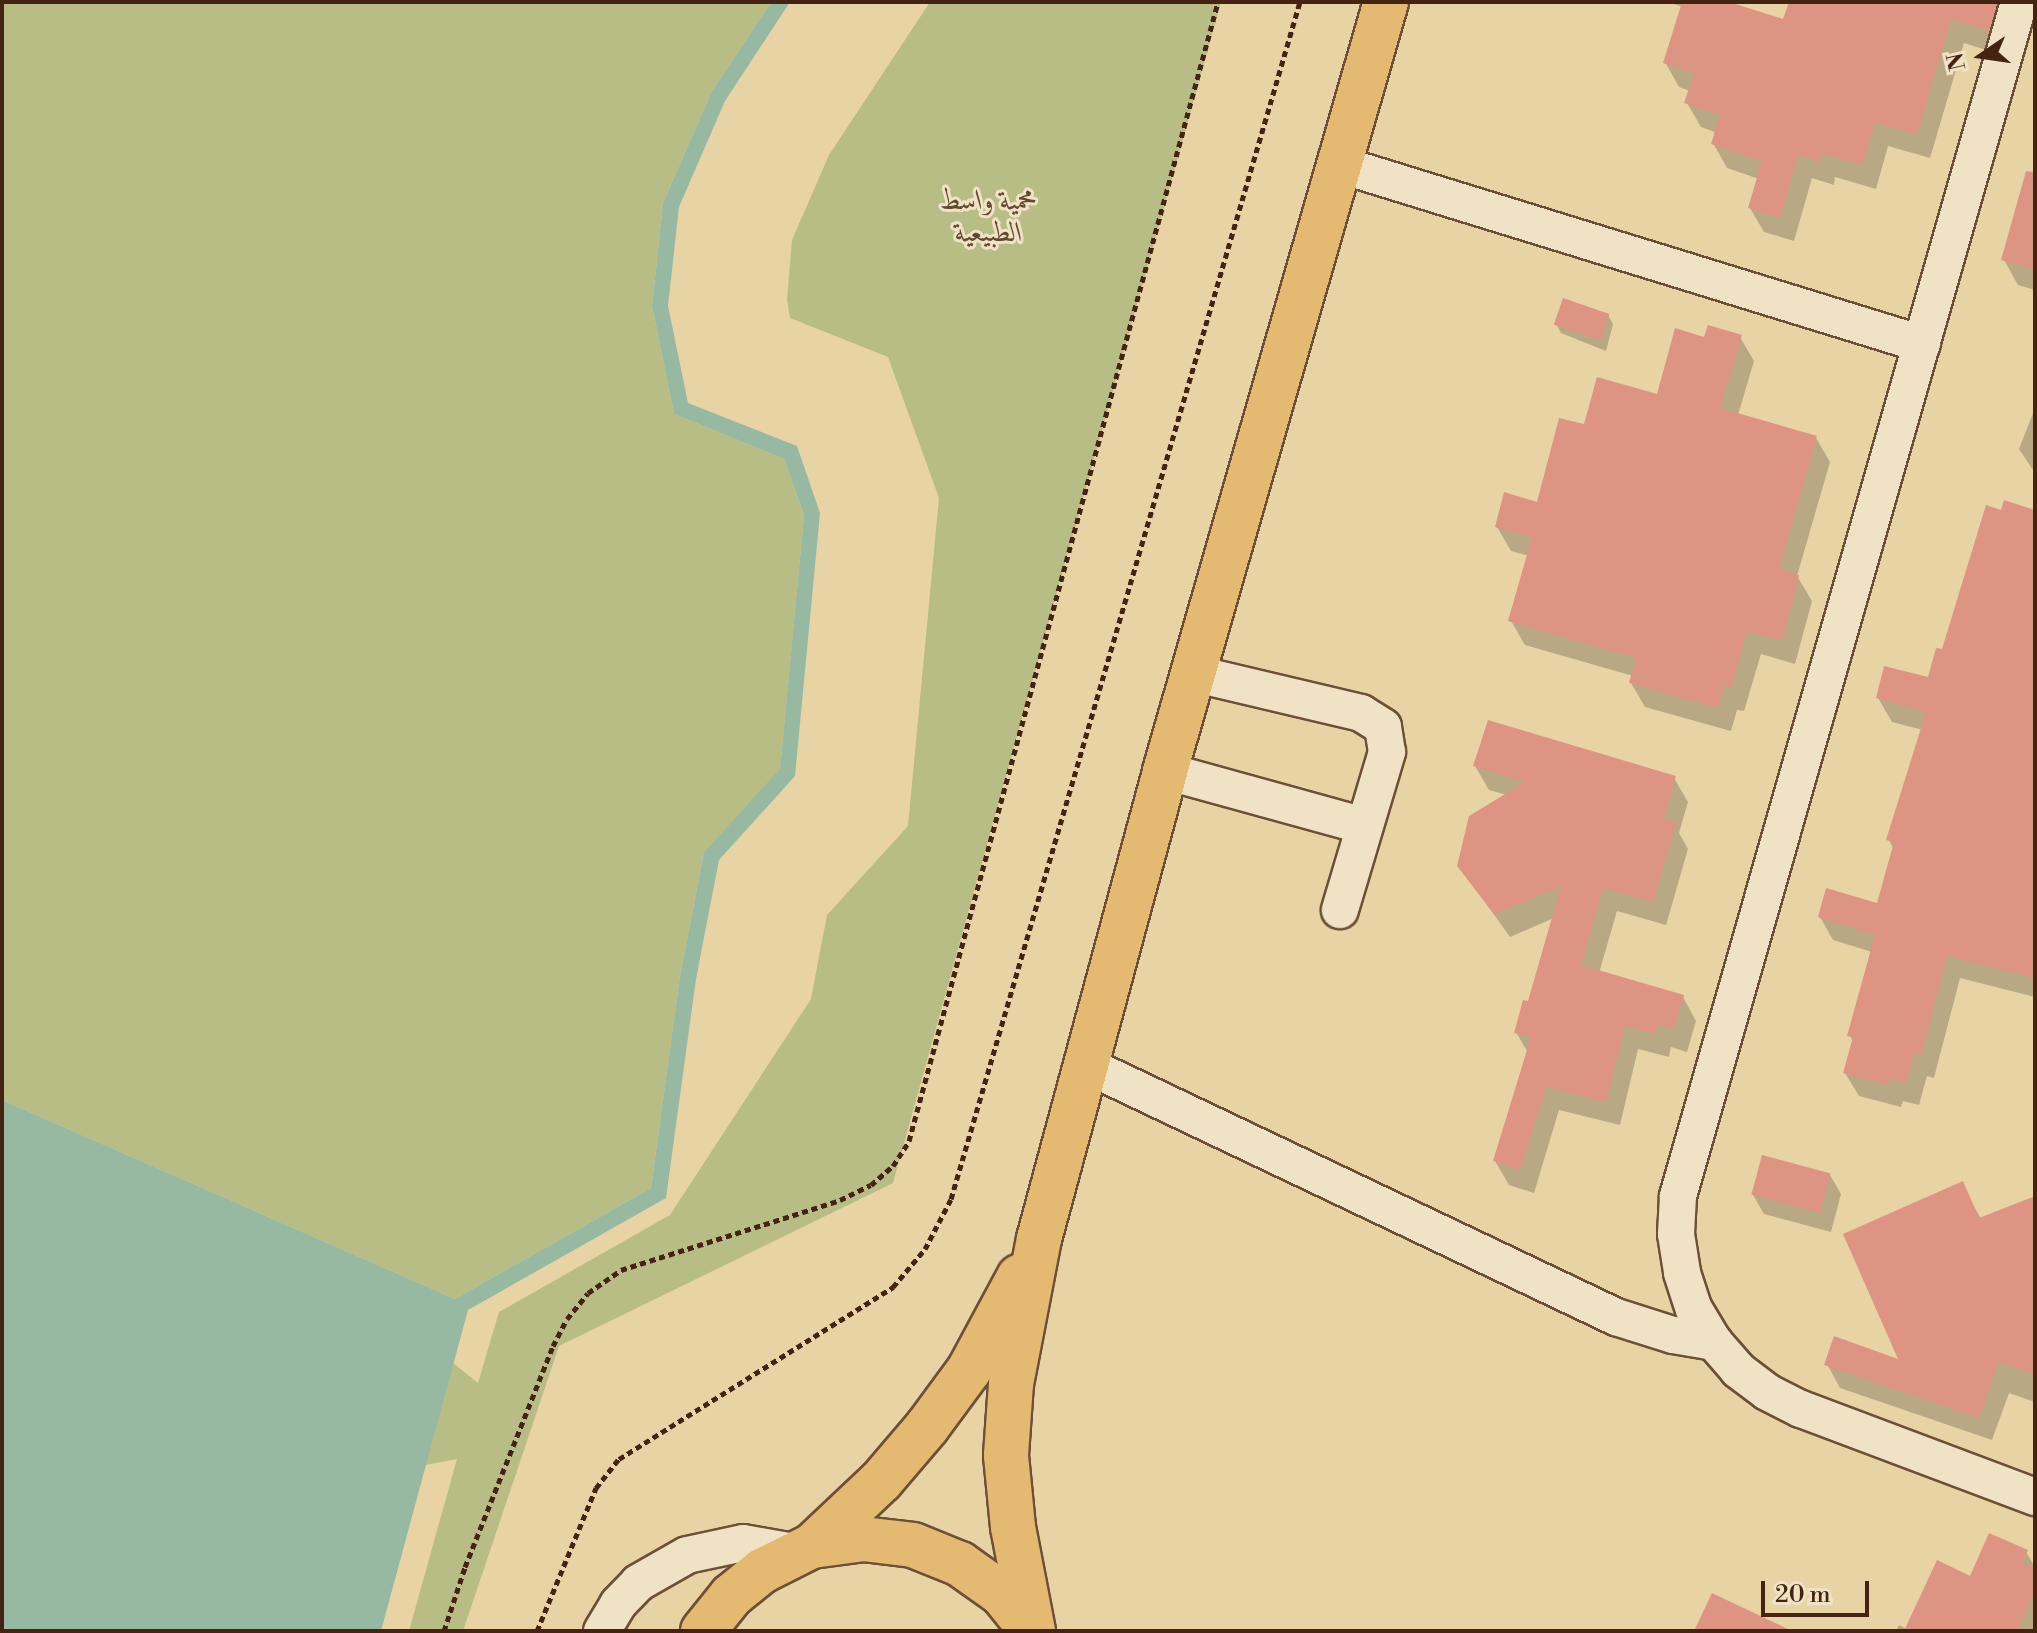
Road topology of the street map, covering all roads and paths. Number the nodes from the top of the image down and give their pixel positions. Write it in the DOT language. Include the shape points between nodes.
graph roads {
  1 [pos="1218,2"];
  2 [pos="1300,2"];
  3 [pos="1386,2"];
  4 [pos="2019,2"];
  5 [pos="1338,164"];
  6 [pos="1922,344"];
  7 [pos="1192,673"];
  8 [pos="1165,771"];
  9 [pos="1365,826"];
  10 [pos="1340,910"];
  11 [pos="1086,1065"];
  12 [pos="1039,1239"];
  13 [pos="1714,1342"];
  14 [pos="2035,1497"];
  15 [pos="803,1549"];
  16 [pos="444,1631"];
  17 [pos="537,1631"];
  18 [pos="602,1631"];
  19 [pos="703,1631"];
  20 [pos="1032,1631"];
  1 -- 16 [label="path" via="909,1141 893,1166 871,1185 840,1200 621,1270 588,1293 553,1346"];
  2 -- 17 [label="path" via="951,1199 925,1249 893,1287 619,1459 596,1488"];
  3 -- 5 [label="main road"];
  4 -- 6 [label="street"];
  5 -- 6 [label="street"];
  5 -- 7 [label="main road"];
  6 -- 13 [label="street" via="1678,1196 1682,1273 1694,1309"];
  7 -- 8 [label="main road"];
  7 -- 9 [label="street" via="1377,720 1388,743"];
  8 -- 9 [label="street"];
  8 -- 11 [label="main road"];
  9 -- 10 [label="street"];
  11 -- 12 [label="main road"];
  11 -- 13 [label="street" via="1616,1317"];
  12 -- 15 [label="main road" via="969,1370 941,1408 881,1481"];
  12 -- 20 [label="main road" via="1011,1384 1006,1455"];
  13 -- 14 [label="street" via="1747,1377 1801,1409"];
  15 -- 18 [label="street" via="743,1543 687,1555 638,1583"];
  15 -- 19 [label="main road" via="731,1596"];
  15 -- 20 [label="main road" via="863,1539 913,1545 971,1571 1002,1594"];
}
